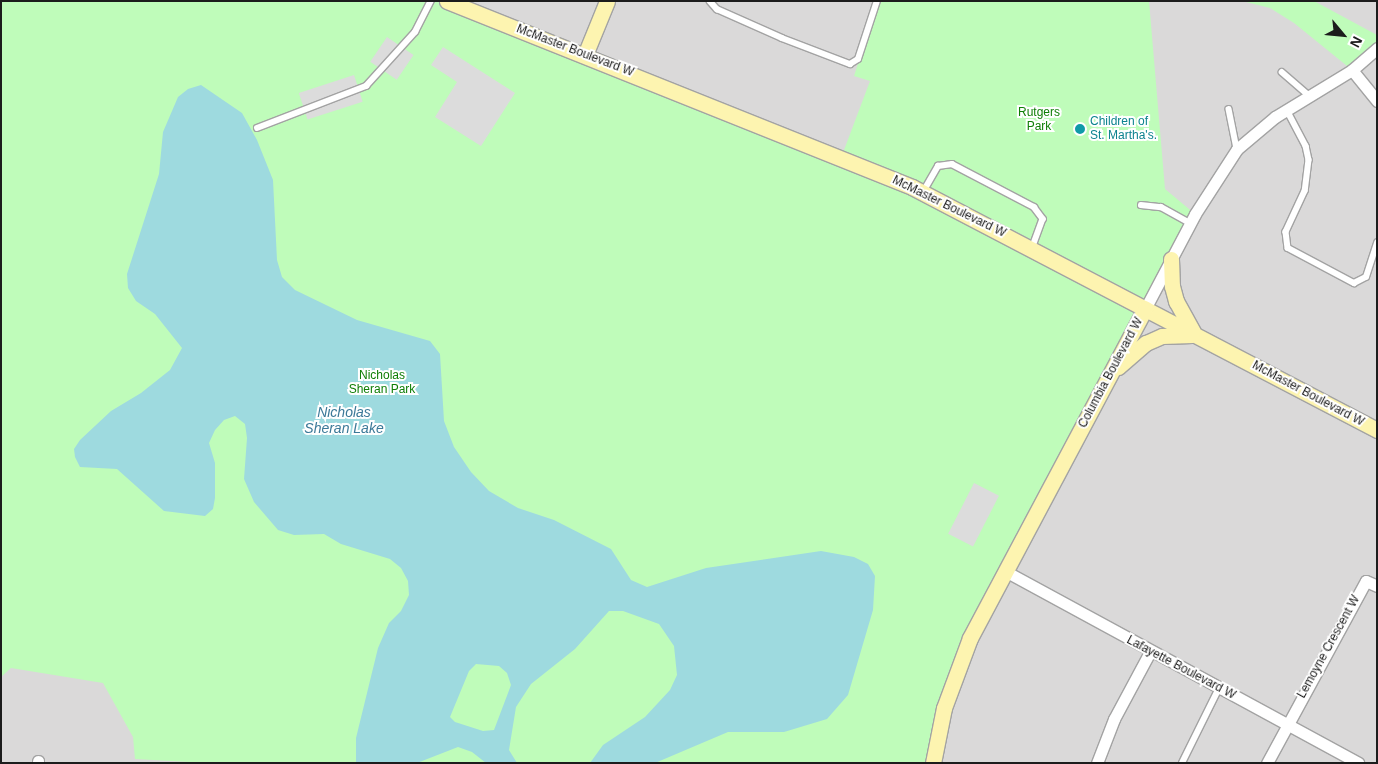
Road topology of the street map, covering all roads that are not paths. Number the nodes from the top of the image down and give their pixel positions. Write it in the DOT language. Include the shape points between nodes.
graph roads {
  1 [pos="432,1"];
  2 [pos="447,1"];
  3 [pos="606,1"];
  4 [pos="710,1"];
  5 [pos="877,1"];
  6 [pos="1377,48"];
  7 [pos="585,55"];
  8 [pos="1352,70"];
  9 [pos="1282,72"];
  10 [pos="1310,96"];
  11 [pos="1377,101"];
  12 [pos="1229,109"];
  13 [pos="1288,110"];
  14 [pos="257,128"];
  15 [pos="1237,149"];
  16 [pos="922,192"];
  17 [pos="1141,206"];
  18 [pos="1190,224"];
  19 [pos="1377,243"];
  20 [pos="1032,249"];
  21 [pos="1171,259"];
  22 [pos="1145,309"];
  23 [pos="1196,335"];
  24 [pos="1106,382"];
  25 [pos="1377,430"];
  26 [pos="1005,571"];
  27 [pos="1377,586"];
  28 [pos="1150,652"];
  29 [pos="1219,688"];
  30 [pos="1287,724"];
  31 [pos="933,763"];
  32 [pos="1097,763"];
  33 [pos="1182,763"];
  34 [pos="1267,763"];
  35 [pos="1358,763"];
  1 -- 14 [label="lane" via="415,32 366,86"];
  2 -- 7 [label="street, McMaster Boulevard W"];
  3 -- 7 [label="street"];
  4 -- 5 [label="lane" via="718,9 850,64 858,58"];
  6 -- 8 [label="street, Columbia Boulevard W"];
  7 -- 16 [label="street, McMaster Boulevard W"];
  8 -- 10 [label="street, Columbia Boulevard W"];
  8 -- 11 [label="street"];
  9 -- 10 [label="lane"];
  10 -- 13 [label="street, Columbia Boulevard W"];
  12 -- 15 [label="lane"];
  13 -- 15 [label="street, Columbia Boulevard W"];
  13 -- 19 [label="lane" via="1306,146 1309,160 1305,191 1286,232 1288,248 1354,283 1366,277"];
  15 -- 18 [label="street, Columbia Boulevard W"];
  16 -- 20 [label="street, McMaster Boulevard W"];
  16 -- 20 [label="lane" via="938,166 952,164 1034,206 1043,218"];
  17 -- 18 [label="lane" via="1160,207"];
  18 -- 21 [label="street, Columbia Boulevard W"];
  20 -- 22 [label="street, McMaster Boulevard W"];
  21 -- 22 [label="street, Columbia Boulevard W"];
  21 -- 23 [label="street" via="1176,301"];
  22 -- 23 [label="street, McMaster Boulevard W"];
  22 -- 24 [label="street, Columbia Boulevard W"];
  23 -- 24 [label="street" via="1162,336 1146,343"];
  23 -- 25 [label="street, McMaster Boulevard W"];
  24 -- 26 [label="street, Columbia Boulevard W"];
  26 -- 28 [label="street, Lafayette Boulevard W"];
  26 -- 31 [label="street, Columbia Boulevard W" via="954,678 944,708"];
  27 -- 30 [label="street, Lemoyne Crescent W" via="1366,581"];
  28 -- 29 [label="street, Lafayette Boulevard W"];
  28 -- 32 [label="street" via="1114,719"];
  29 -- 30 [label="street, Lafayette Boulevard W"];
  29 -- 33 [label="lane"];
  30 -- 34 [label="street"];
  30 -- 35 [label="street, Lafayette Boulevard W"];
}
